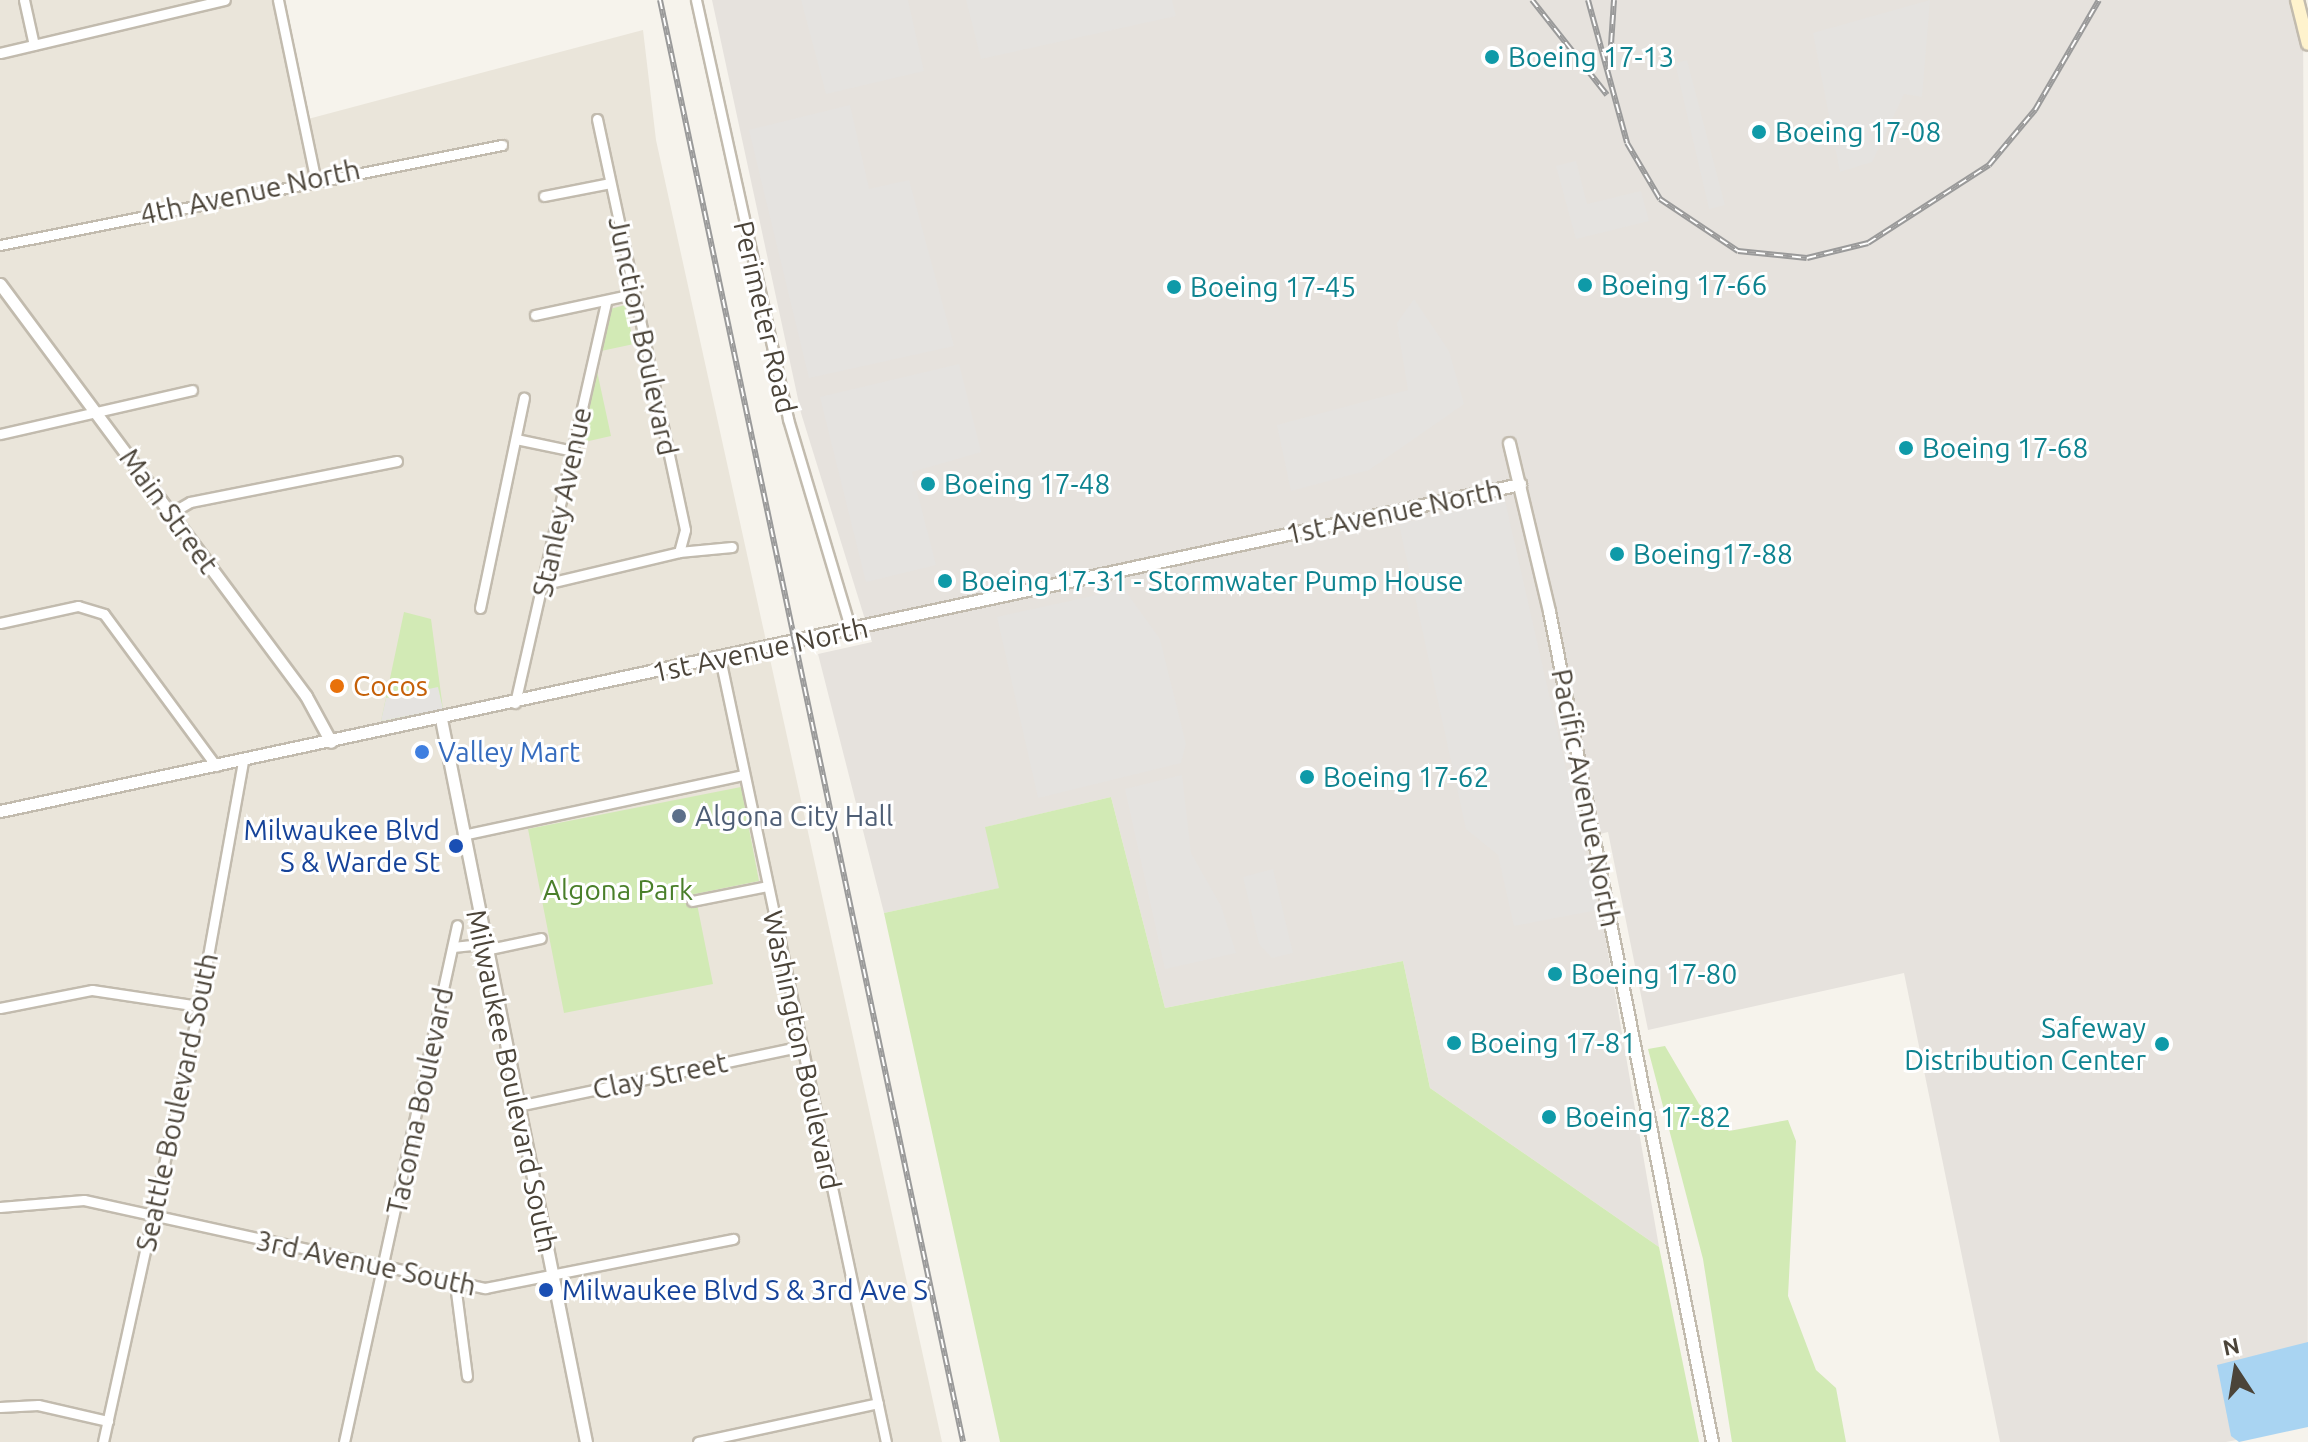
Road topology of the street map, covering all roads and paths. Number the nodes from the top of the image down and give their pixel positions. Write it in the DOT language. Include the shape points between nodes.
graph roads {
  1 [pos="24,0"];
  2 [pos="225,0"];
  3 [pos="278,0"];
  4 [pos="696,0"];
  5 [pos="2297,0"];
  6 [pos="2308,44"];
  7 [pos="34,45"];
  8 [pos="0,53"];
  9 [pos="597,119"];
  10 [pos="502,145"];
  11 [pos="315,177"];
  12 [pos="610,183"];
  13 [pos="544,196"];
  14 [pos="0,245"];
  15 [pos="0,284"];
  16 [pos="633,294"];
  17 [pos="606,301"];
  18 [pos="535,315"];
  19 [pos="192,390"];
  20 [pos="524,398"];
  21 [pos="97,413"];
  22 [pos="0,434"];
  23 [pos="516,439"];
  24 [pos="1509,443"];
  25 [pos="573,451"];
  26 [pos="397,461"];
  27 [pos="1520,484"];
  28 [pos="171,513"];
  29 [pos="732,547"];
  30 [pos="679,552"];
  31 [pos="545,584"];
  32 [pos="480,608"];
  33 [pos="0,623"];
  34 [pos="851,630"];
  35 [pos="720,658"];
  36 [pos="515,704"];
  37 [pos="441,719"];
  38 [pos="331,742"];
  39 [pos="243,761"];
  40 [pos="216,766"];
  41 [pos="743,775"];
  42 [pos="0,811"];
  43 [pos="463,835"];
  44 [pos="768,886"];
  45 [pos="692,901"];
  46 [pos="457,925"];
  47 [pos="541,938"];
  48 [pos="453,947"];
  49 [pos="485,947"];
  50 [pos="199,1006"];
  51 [pos="0,1008"];
  52 [pos="802,1046"];
  53 [pos="518,1106"];
  54 [pos="0,1207"];
  55 [pos="153,1217"];
  56 [pos="733,1239"];
  57 [pos="384,1267"];
  58 [pos="552,1278"];
  59 [pos="455,1284"];
  60 [pos="467,1376"];
  61 [pos="878,1403"];
  62 [pos="0,1407"];
  63 [pos="108,1421"];
  64 [pos="103,1442"];
  65 [pos="344,1442"];
  66 [pos="586,1442"];
  67 [pos="698,1442"];
  68 [pos="886,1442"];
  69 [pos="1712,1442"];
  1 -- 7 [label="street"];
  2 -- 7 [label="street"];
  3 -- 11 [label="street"];
  4 -- 34 [label="street, Perimeter Road" via="788,419"];
  5 -- 6 [label="main road"];
  7 -- 8 [label="street"];
  9 -- 12 [label="street, Junction Boulevard"];
  10 -- 11 [label="street, 4th Avenue North"];
  11 -- 14 [label="street, 4th Avenue North"];
  12 -- 13 [label="street"];
  12 -- 16 [label="street, Junction Boulevard"];
  15 -- 21 [label="street, Main Street"];
  16 -- 17 [label="street"];
  16 -- 30 [label="street, Junction Boulevard" via="685,530"];
  17 -- 18 [label="street"];
  17 -- 25 [label="street, Stanley Avenue"];
  19 -- 21 [label="street"];
  20 -- 23 [label="street"];
  21 -- 22 [label="street"];
  21 -- 28 [label="street, Main Street"];
  23 -- 25 [label="street"];
  23 -- 32 [label="street"];
  24 -- 27 [label="street, Pacific Avenue North"];
  25 -- 31 [label="street, Stanley Avenue"];
  26 -- 28 [label="street" via="190,502"];
  27 -- 34 [label="street, 1st Avenue North"];
  27 -- 69 [label="street, Pacific Avenue North"];
  28 -- 38 [label="street, Main Street"];
  29 -- 30 [label="street"];
  30 -- 31 [label="street"];
  31 -- 36 [label="street, Stanley Avenue"];
  33 -- 40 [label="street" via="96,609 128,639"];
  34 -- 35 [label="street, 1st Avenue North"];
  35 -- 36 [label="street, 1st Avenue North"];
  35 -- 41 [label="street, Washington Boulevard"];
  36 -- 37 [label="street, 1st Avenue North"];
  37 -- 38 [label="street, 1st Avenue North"];
  37 -- 43 [label="street, Milwaukee Boulevard South"];
  38 -- 39 [label="street, 1st Avenue North"];
  39 -- 40 [label="street, 1st Avenue North"];
  39 -- 50 [label="street, Seattle Boulevard South"];
  40 -- 42 [label="street, 1st Avenue North"];
  41 -- 43 [label="street"];
  41 -- 44 [label="street, Washington Boulevard"];
  43 -- 49 [label="street, Milwaukee Boulevard South"];
  44 -- 45 [label="street"];
  44 -- 52 [label="street, Washington Boulevard"];
  46 -- 48 [label="street, Tacoma Boulevard"];
  47 -- 49 [label="street"];
  48 -- 49 [label="street"];
  48 -- 57 [label="street, Tacoma Boulevard"];
  49 -- 53 [label="street, Milwaukee Boulevard South"];
  50 -- 51 [label="street" via="92,990"];
  50 -- 55 [label="street, Seattle Boulevard South"];
  52 -- 53 [label="street, Clay Street"];
  52 -- 61 [label="street, Washington Boulevard"];
  53 -- 58 [label="street, Milwaukee Boulevard South"];
  54 -- 55 [label="street, 3rd Avenue South" via="68,1198"];
  55 -- 57 [label="street, 3rd Avenue South"];
  55 -- 63 [label="street, Seattle Boulevard South"];
  56 -- 58 [label="street, 3rd Avenue South"];
  57 -- 59 [label="street, 3rd Avenue South"];
  57 -- 65 [label="street, Tacoma Boulevard"];
  58 -- 59 [label="street, 3rd Avenue South" via="500,1288"];
  58 -- 66 [label="street, Milwaukee Boulevard South"];
  59 -- 60 [label="street"];
  61 -- 67 [label="street"];
  61 -- 68 [label="street, Washington Boulevard"];
  62 -- 63 [label="street" via="38,1405"];
  63 -- 64 [label="street, Seattle Boulevard South"];
}
